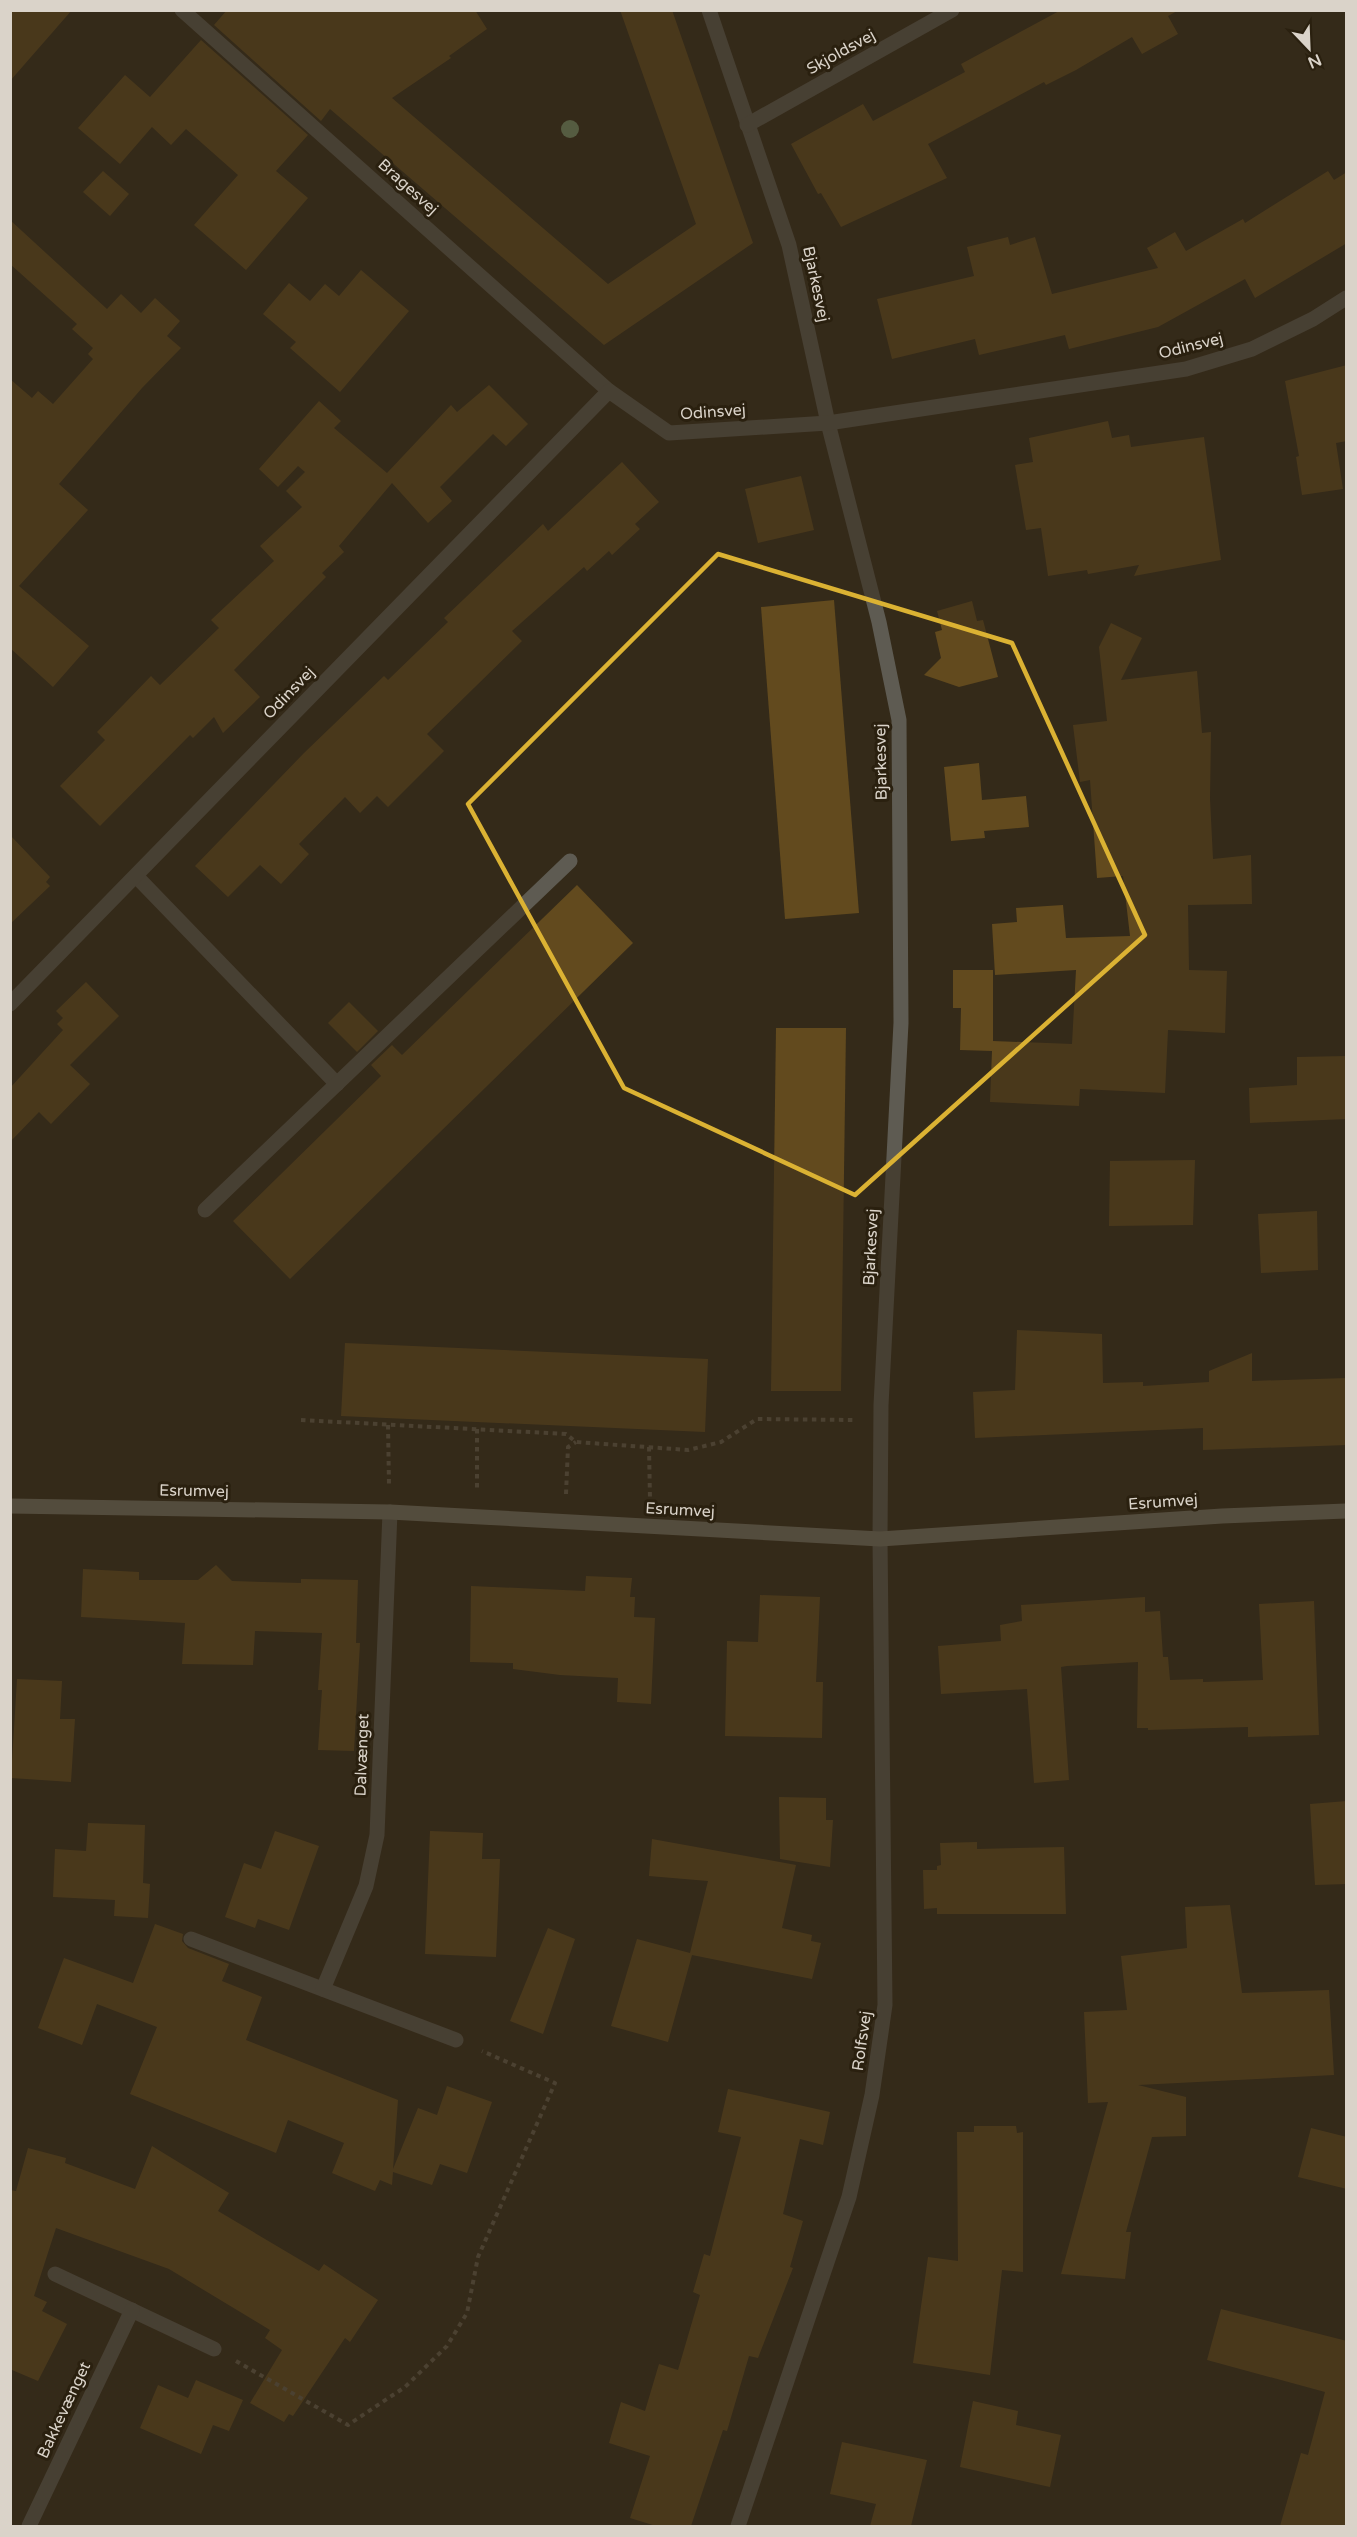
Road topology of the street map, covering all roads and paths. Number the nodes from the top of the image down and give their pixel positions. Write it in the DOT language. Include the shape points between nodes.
graph roads {
  1 [pos="182,10"];
  2 [pos="710,10"];
  3 [pos="952,10"];
  4 [pos="747,125"];
  5 [pos="1347,298"];
  6 [pos="609,391"];
  7 [pos="828,423"];
  8 [pos="570,861"];
  9 [pos="136,876"];
  10 [pos="12,1000"];
  11 [pos="337,1084"];
  12 [pos="205,1210"];
  13 [pos="301,1420"];
  14 [pos="881,1420"];
  15 [pos="388,1425"];
  16 [pos="477,1429"];
  17 [pos="576,1442"];
  18 [pos="649,1447"];
  19 [pos="10,1506"];
  20 [pos="1347,1511"];
  21 [pos="390,1512"];
  22 [pos="477,1517"];
  23 [pos="565,1522"];
  24 [pos="650,1526"];
  25 [pos="880,1539"];
  26 [pos="191,1939"];
  27 [pos="323,1989"];
  28 [pos="456,2040"];
  29 [pos="55,2274"];
  30 [pos="132,2310"];
  31 [pos="214,2349"];
  32 [pos="29,2526"];
  33 [pos="738,2526"];
  1 -- 6 [label="street, Bragesvej"];
  2 -- 4 [label="street, Bjarkesvej"];
  3 -- 4 [label="street, Skjoldsvej"];
  4 -- 7 [label="street, Bjarkesvej" via="789,245"];
  5 -- 7 [label="street, Odinsvej" via="1252,349 1186,369"];
  6 -- 7 [label="street, Odinsvej" via="669,433"];
  6 -- 9 [label="street, Odinsvej"];
  7 -- 14 [label="street, Bjarkesvej" via="879,622 899,720 901,1023"];
  8 -- 11 [label="street"];
  9 -- 10 [label="street, Odinsvej"];
  9 -- 11 [label="street"];
  11 -- 12 [label="street"];
  13 -- 15 [label="path"];
  14 -- 18 [label="path" via="757,1419 721,1442 688,1450"];
  14 -- 25 [label="street, Bjarkesvej"];
  15 -- 16 [label="path"];
  15 -- 21 [label="path"];
  16 -- 17 [label="path" via="566,1434"];
  16 -- 22 [label="path"];
  17 -- 18 [label="path"];
  17 -- 23 [label="path" via="568,1447"];
  18 -- 24 [label="path"];
  19 -- 21 [label="street, Esrumvej"];
  20 -- 25 [label="street, Esrumvej"];
  21 -- 22 [label="street, Esrumvej"];
  21 -- 27 [label="street, Dalvænget" via="377,1835 366,1886"];
  22 -- 23 [label="street, Esrumvej"];
  23 -- 24 [label="street, Esrumvej"];
  24 -- 25 [label="street, Esrumvej"];
  25 -- 33 [label="street, Rolfsvej" via="885,2005 849,2197"];
  26 -- 27 [label="street"];
  27 -- 28 [label="street"];
  28 -- 31 [label="path" via="555,2083 478,2257 467,2313 447,2346 405,2387 348,2425"];
  29 -- 30 [label="street"];
  30 -- 31 [label="street"];
  30 -- 32 [label="street, Bakkevænget"];
}
